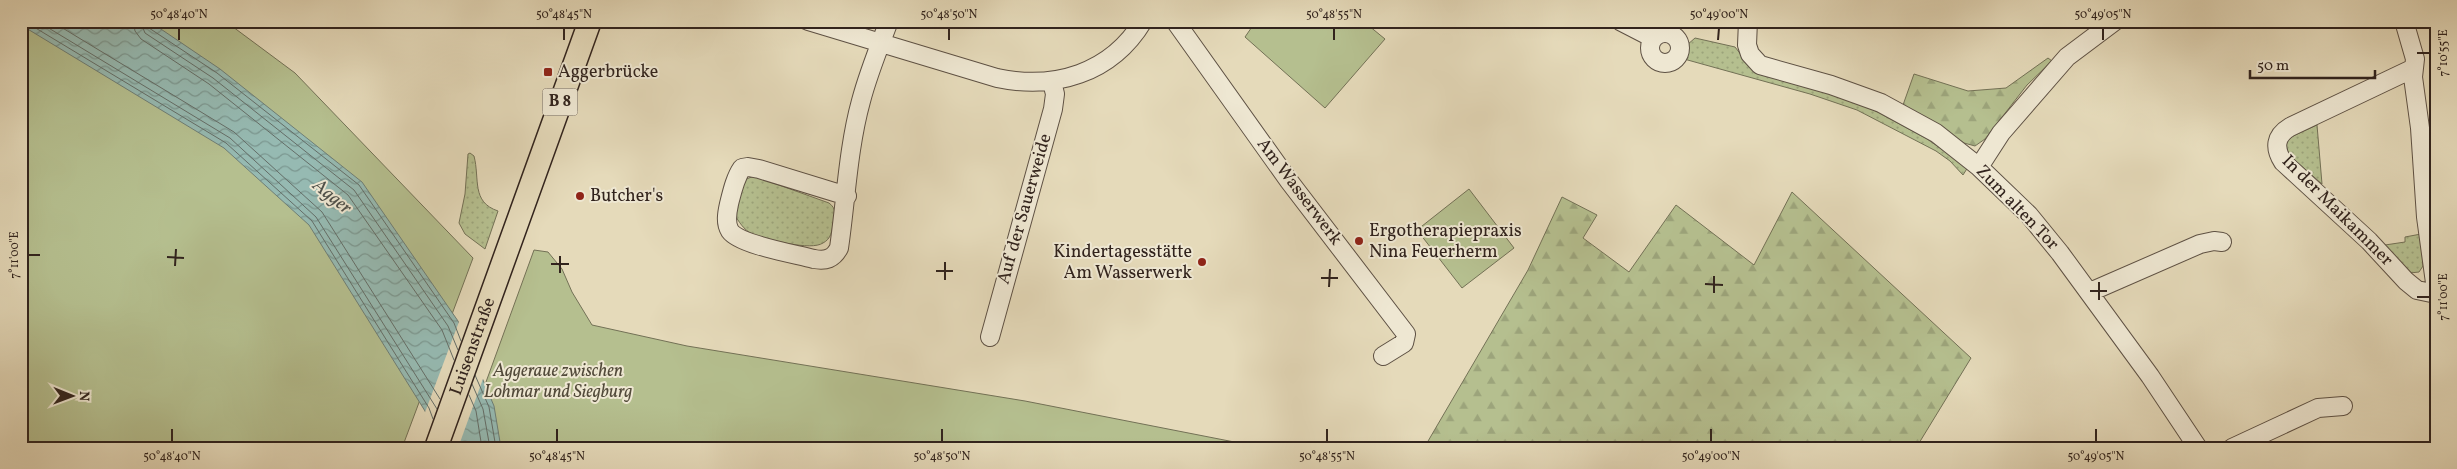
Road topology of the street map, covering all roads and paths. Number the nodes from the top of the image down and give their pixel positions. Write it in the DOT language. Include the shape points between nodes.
graph roads {
  1 [pos="590,21"];
  2 [pos="808,21"];
  3 [pos="889,21"];
  4 [pos="1143,21"];
  5 [pos="1175,21"];
  6 [pos="1620,21"];
  7 [pos="1748,21"];
  8 [pos="2115,21"];
  9 [pos="2404,21"];
  10 [pos="1653,38"];
  11 [pos="881,44"];
  12 [pos="2414,68"];
  13 [pos="1052,82"];
  14 [pos="1979,167"];
  15 [pos="847,196"];
  16 [pos="2222,242"];
  17 [pos="2436,290"];
  18 [pos="2090,292"];
  19 [pos="2436,294"];
  20 [pos="990,336"];
  21 [pos="1383,356"];
  22 [pos="2342,406"];
  23 [pos="436,448"];
  24 [pos="2198,448"];
  25 [pos="2232,448"];
  1 -- 23 [label="main road, Luisenstraße / B 8"];
  2 -- 11 [label="street"];
  3 -- 11 [label="street"];
  4 -- 13 [label="street" via="1128,42 1109,58 1078,75"];
  5 -- 21 [label="street, Am Wasserwerk" via="1289,181 1406,334 1404,343"];
  6 -- 10 [label="street"];
  7 -- 14 [label="street, Zum alten Tor" via="1747,45 1760,65 1881,103 1936,133"];
  8 -- 14 [label="street" via="2067,57 2001,133"];
  9 -- 12 [label="street" via="2415,59"];
  11 -- 13 [label="street" via="997,78 1024,83"];
  11 -- 15 [label="street" via="861,101"];
  12 -- 17 [label="street" via="2426,217"];
  12 -- 19 [label="street, In der Maikammer" via="2290,126 2276,143 2283,162 2369,241 2406,281 2417,290"];
  13 -- 20 [label="street, Auf der Sauerweide" via="1055,94 1053,110"];
  14 -- 18 [label="street, Zum alten Tor" via="2029,215"];
  15 -- 15 [label="street" via="754,168 742,168 731,197 727,225 740,239 823,260 830,258 839,248"];
  16 -- 18 [label="street" via="2200,244"];
  18 -- 24 [label="street, Zum alten Tor"];
  22 -- 25 [label="street" via="2318,408"];
}
